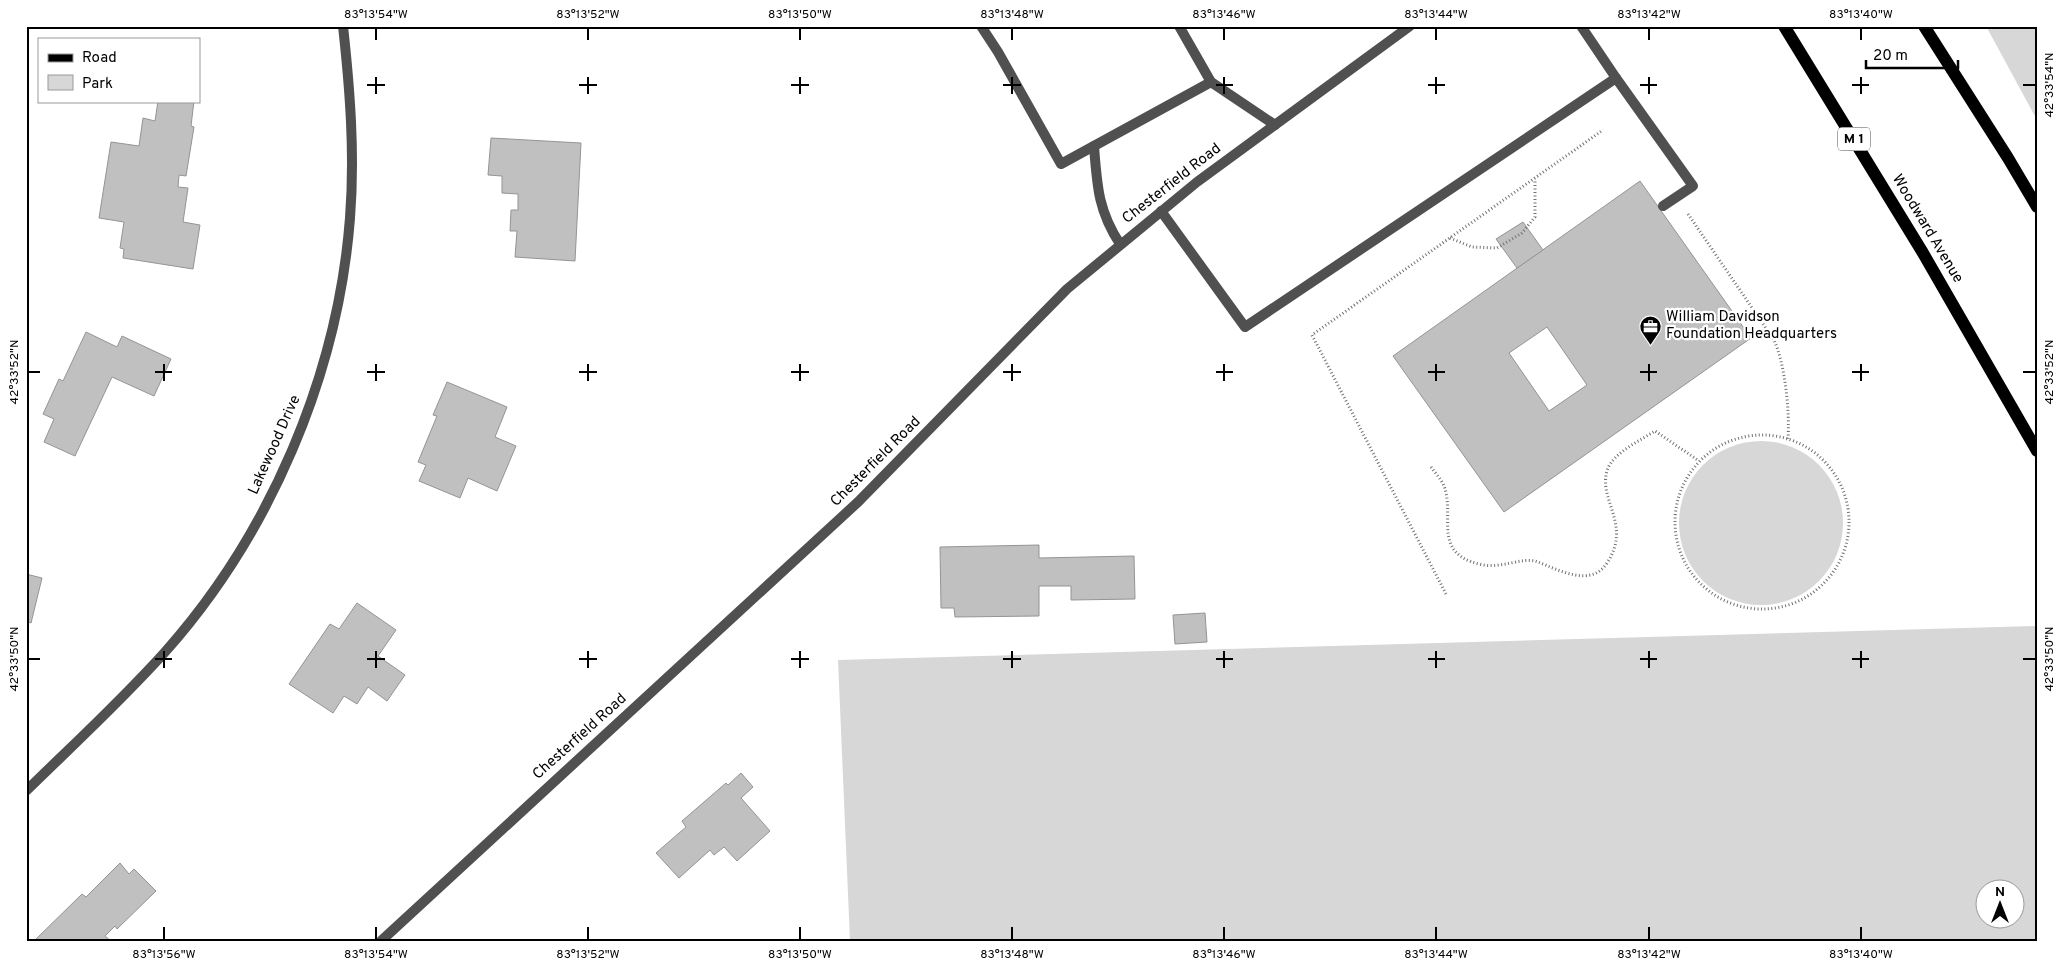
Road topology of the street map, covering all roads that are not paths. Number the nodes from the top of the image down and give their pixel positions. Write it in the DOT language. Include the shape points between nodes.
graph roads {
  1 [pos="343,26"];
  2 [pos="981,26"];
  3 [pos="1179,26"];
  4 [pos="1410,26"];
  5 [pos="1581,26"];
  6 [pos="1784,26"];
  7 [pos="1924,26"];
  8 [pos="1616,78"];
  9 [pos="1212,82"];
  10 [pos="1275,125"];
  11 [pos="1094,146"];
  12 [pos="1663,206"];
  13 [pos="2037,207"];
  14 [pos="1162,211"];
  15 [pos="1120,244"];
  16 [pos="2037,451"];
  17 [pos="26,791"];
  18 [pos="381,941"];
  1 -- 17 [label="street, Lakewood Drive" via="352,170 344,264 314,393 281,473 227,570 165,652"];
  2 -- 11 [label="street" via="1062,164"];
  3 -- 9 [label="street"];
  4 -- 10 [label="street, Chesterfield Road"];
  5 -- 8 [label="street"];
  6 -- 16 [label="main road, Woodward Avenue / M 1" via="1923,253"];
  7 -- 13 [label="main road"];
  8 -- 12 [label="street" via="1693,186"];
  8 -- 14 [label="street" via="1245,327"];
  9 -- 10 [label="street"];
  9 -- 11 [label="street"];
  10 -- 14 [label="street, Chesterfield Road"];
  11 -- 15 [label="street" via="1097,193"];
  14 -- 15 [label="street, Chesterfield Road"];
  15 -- 18 [label="street, Chesterfield Road" via="1067,289 837,522"];
}
